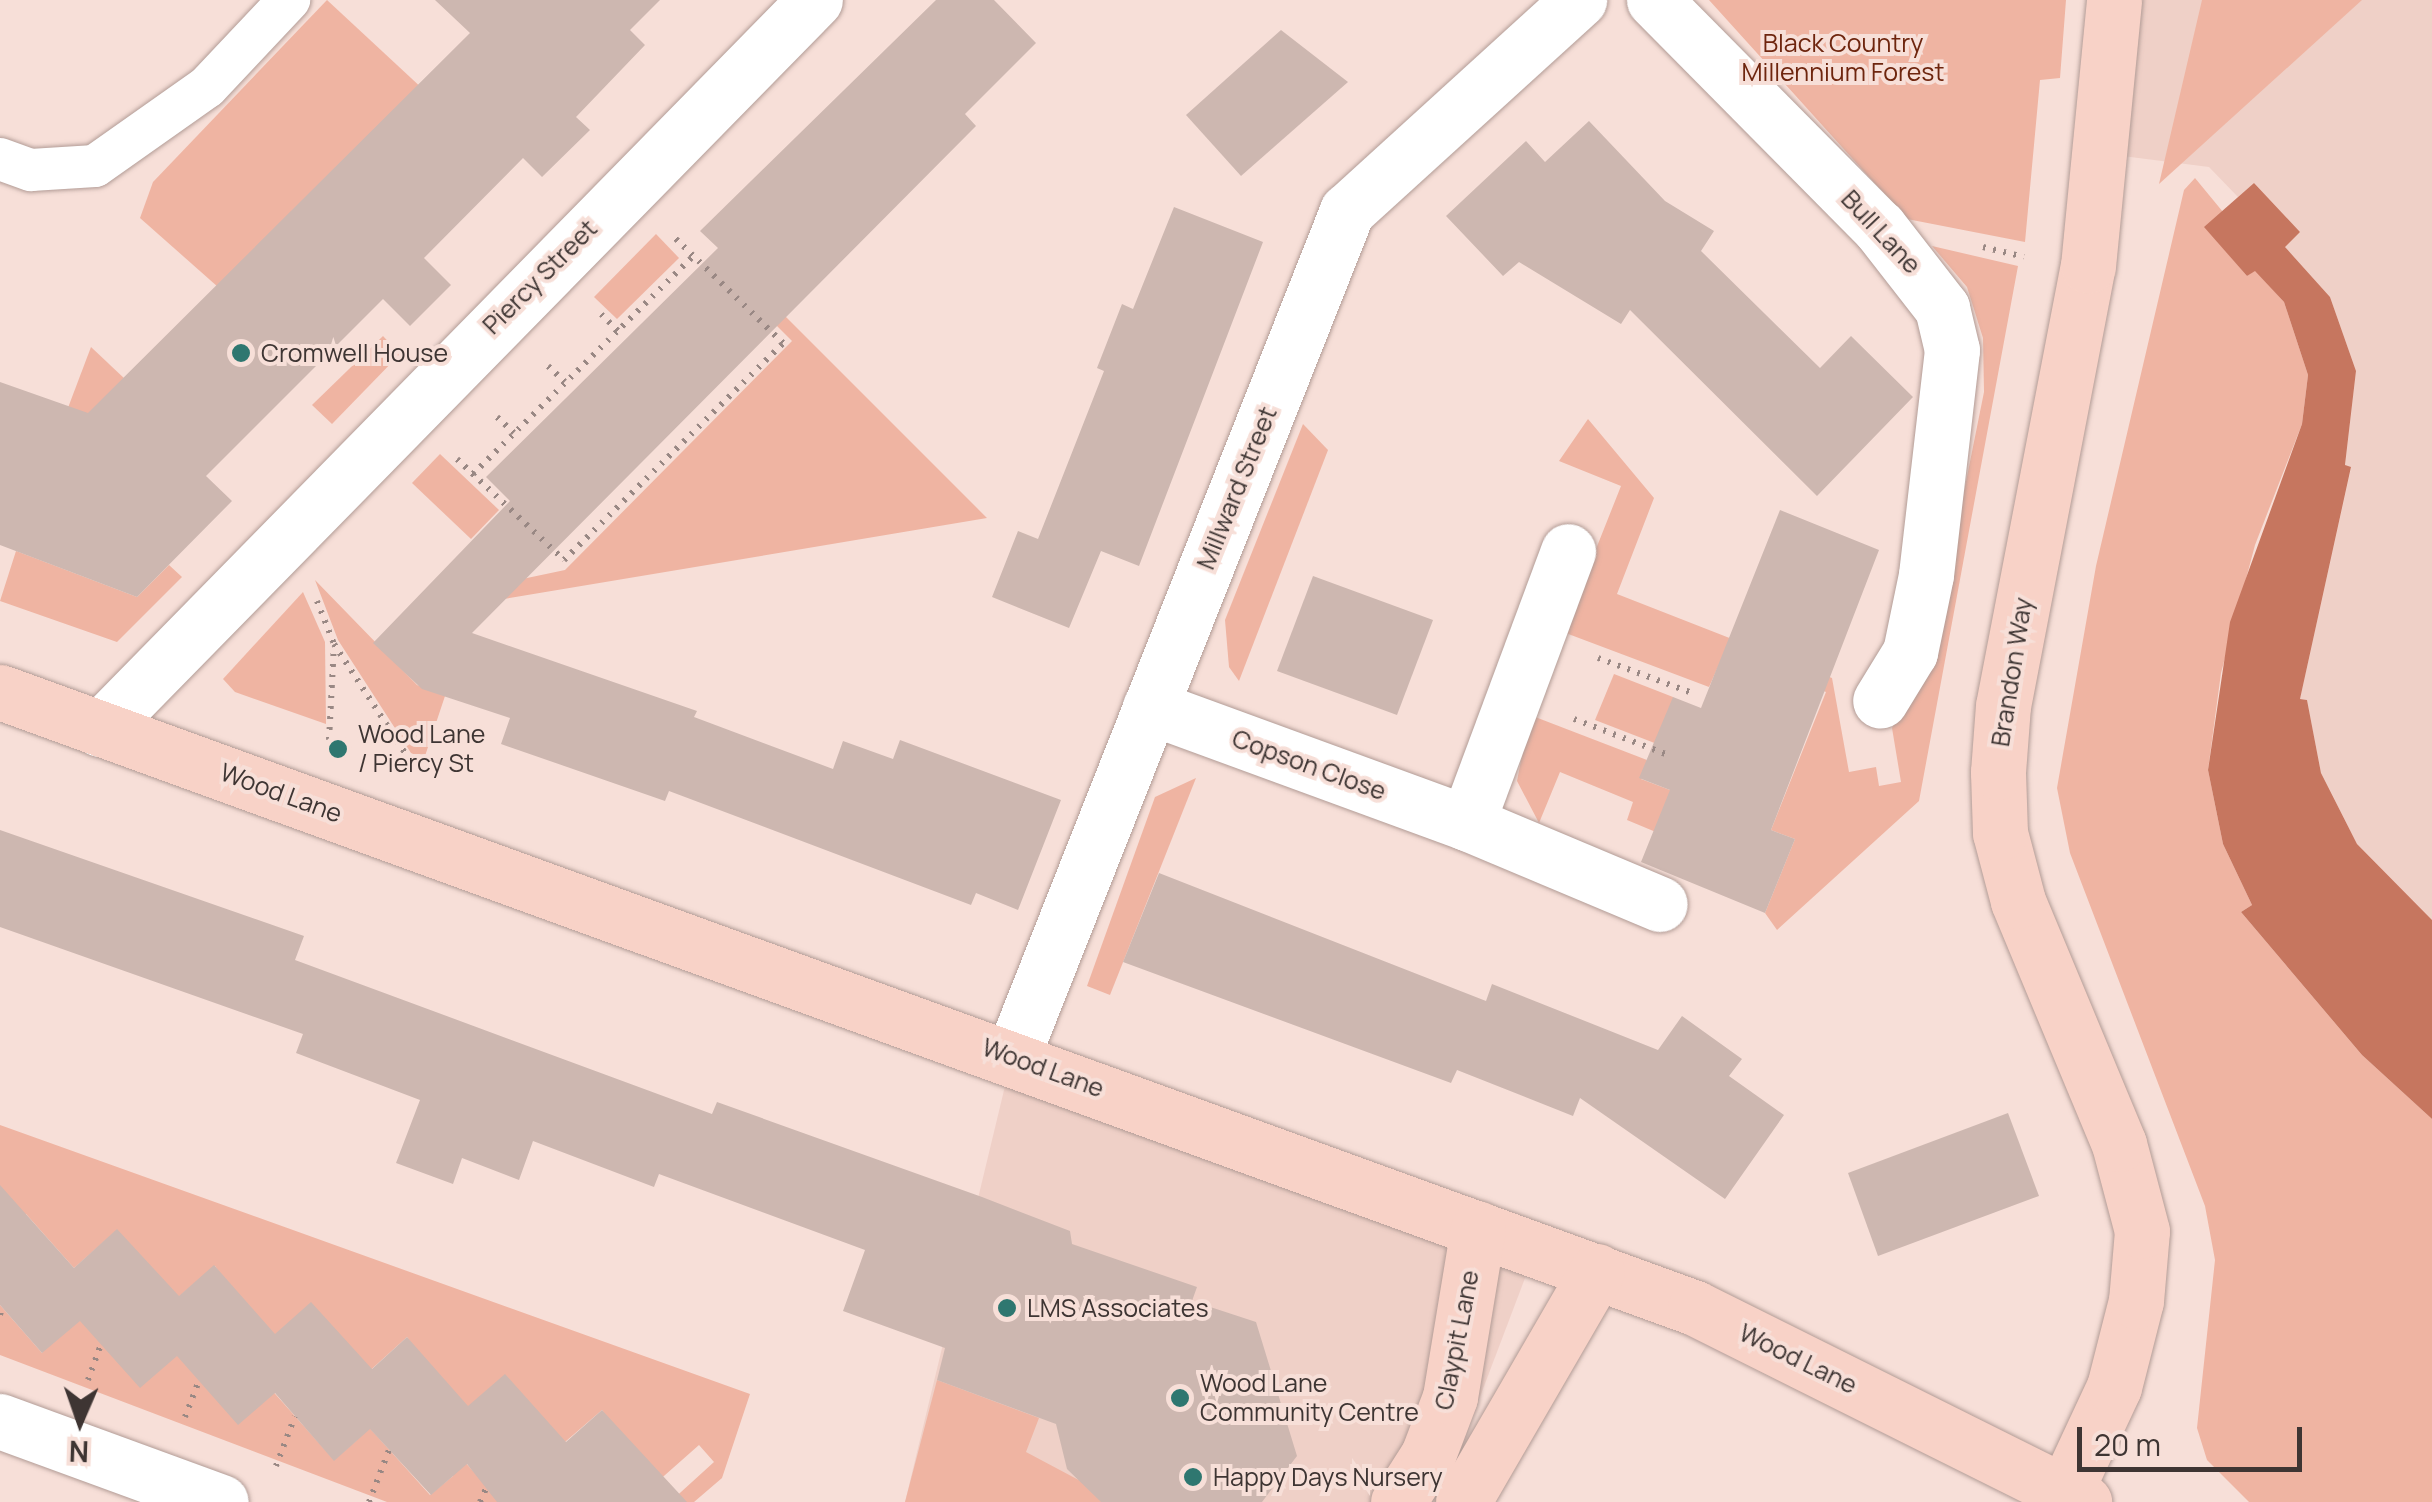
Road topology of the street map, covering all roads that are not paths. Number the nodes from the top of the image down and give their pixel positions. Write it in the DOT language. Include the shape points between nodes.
graph roads {
  1 [pos="289,0"];
  2 [pos="814,0"];
  3 [pos="1579,0"];
  4 [pos="1654,0"];
  5 [pos="2114,0"];
  6 [pos="0,159"];
  7 [pos="1568,551"];
  8 [pos="0,692"];
  9 [pos="1880,701"];
  10 [pos="1150,707"];
  11 [pos="100,729"];
  12 [pos="1467,823"];
  13 [pos="1660,904"];
  14 [pos="1012,1057"];
  15 [pos="1478,1228"];
  16 [pos="1597,1271"];
  17 [pos="0,1421"];
  18 [pos="2074,1497"];
  19 [pos="220,1502"];
  20 [pos="1398,1502"];
  21 [pos="1463,1502"];
  1 -- 6 [label="lane" via="208,88 95,166 31,170"];
  2 -- 11 [label="street, Piercy Street"];
  3 -- 10 [label="street, Millward Street" via="1347,211"];
  4 -- 9 [label="street, Bull Lane" via="1879,227 1942,308 1952,350 1926,575 1910,652"];
  5 -- 18 [label="street, Brandon Way" via="2088,266 2003,706 1998,772 2000,832 2018,901 2119,1144 2142,1231 2136,1301"];
  7 -- 12 [label="street"];
  8 -- 11 [label="street, Wood Lane"];
  10 -- 12 [label="street, Copson Close"];
  10 -- 14 [label="street, Millward Street"];
  11 -- 14 [label="street, Wood Lane"];
  12 -- 13 [label="street, Copson Close"];
  14 -- 15 [label="street, Wood Lane"];
  15 -- 16 [label="street, Wood Lane"];
  15 -- 20 [label="street, Claypit Lane" via="1450,1397 1428,1455"];
  16 -- 18 [label="street, Wood Lane" via="1695,1308"];
  16 -- 21 [label="street"];
  17 -- 19 [label="street"];
}
